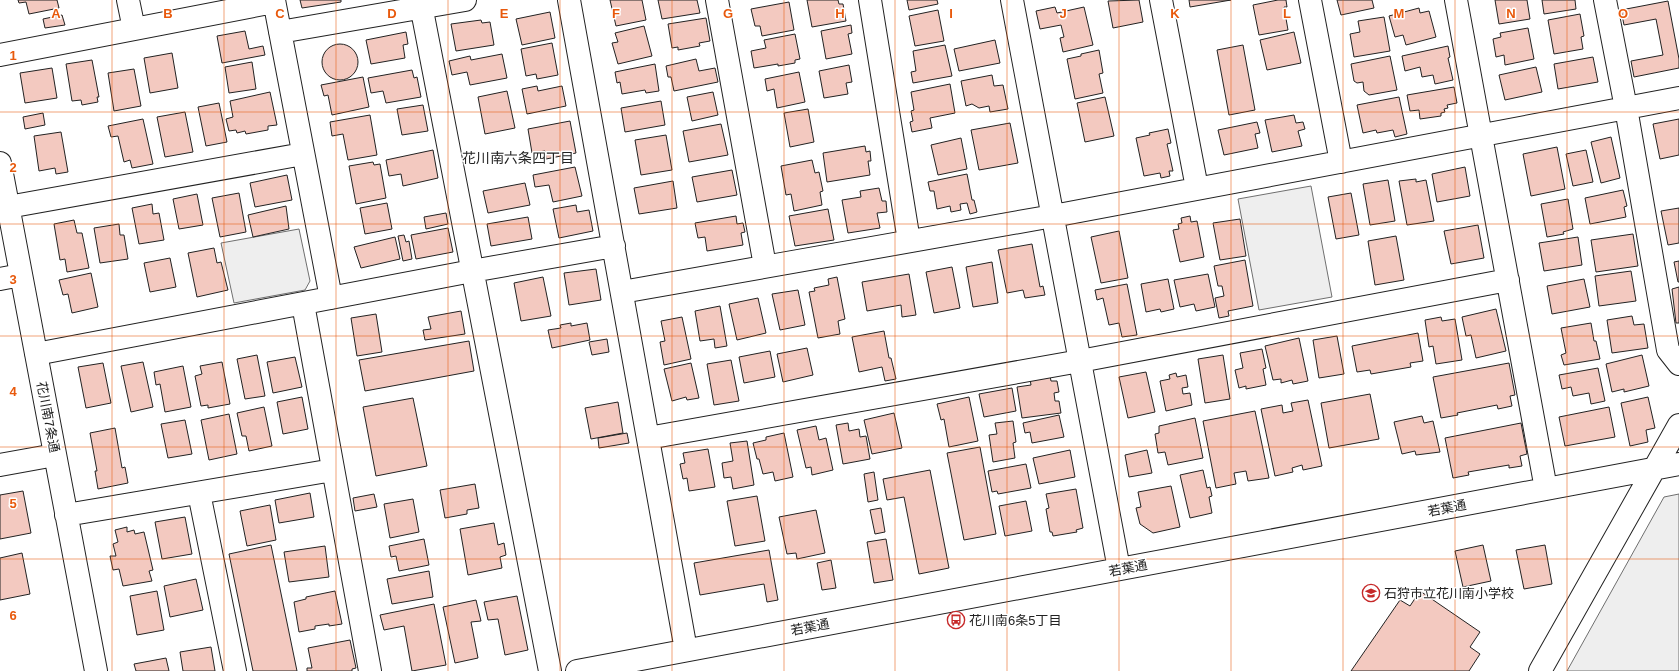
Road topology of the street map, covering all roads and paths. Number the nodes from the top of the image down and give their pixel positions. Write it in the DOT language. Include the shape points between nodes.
graph roads {
  1 [pos="128,0"];
  2 [pos="465,0"];
  3 [pos="569,0"];
  4 [pos="717,0"];
  5 [pos="870,0"];
  6 [pos="1012,0"];
  7 [pos="1161,0"];
  8 [pos="1310,0"];
  9 [pos="1456,0"];
  10 [pos="1605,0"];
  11 [pos="274,1"];
  12 [pos="421,4"];
  13 [pos="134,30"];
  14 [pos="280,32"];
  15 [pos="0,55"];
  16 [pos="1679,98"];
  17 [pos="1626,108"];
  18 [pos="1482,135"];
  19 [pos="303,154"];
  20 [pos="1341,162"];
  21 [pos="0,163"];
  22 [pos="1197,188"];
  23 [pos="8,207"];
  24 [pos="1053,216"];
  25 [pos="909,241"];
  26 [pos="614,246"];
  27 [pos="765,266"];
  28 [pos="472,271"];
  29 [pos="21,275"];
  30 [pos="0,279"];
  31 [pos="1508,280"];
  32 [pos="622,292"];
  33 [pos="331,298"];
  34 [pos="303,304"];
  35 [pos="36,354"];
  36 [pos="1080,361"];
  37 [pos="1679,364"];
  38 [pos="1679,425"];
  39 [pos="648,438"];
  40 [pos="55,455"];
  41 [pos="1679,464"];
  42 [pos="0,465"];
  43 [pos="1654,469"];
  44 [pos="333,470"];
  45 [pos="1546,489"];
  46 [pos="200,493"];
  47 [pos="66,515"];
  48 [pos="1119,569"];
  49 [pos="675,658"];
  50 [pos="96,671"];
  51 [pos="235,671"];
  52 [pos="370,671"];
  53 [pos="550,671"];
  54 [pos="577,671"];
  55 [pos="1540,671"];
  1 -- 13 [label="street"];
  2 -- 12 [label="street"];
  3 -- 26 [label="street"];
  4 -- 27 [label="street"];
  5 -- 25 [label="street"];
  6 -- 24 [label="street"];
  7 -- 22 [label="street"];
  8 -- 20 [label="street"];
  9 -- 18 [label="street"];
  10 -- 17 [label="street"];
  11 -- 13 [label="street"];
  11 -- 14 [label="street"];
  12 -- 14 [label="street"];
  12 -- 28 [label="street"];
  13 -- 15 [label="street"];
  14 -- 19 [label="street"];
  16 -- 17 [label="street"];
  17 -- 18 [label="street"];
  17 -- 37 [label="street" via="1668,350"];
  18 -- 20 [label="street"];
  18 -- 31 [label="street"];
  19 -- 23 [label="street"];
  19 -- 33 [label="street"];
  20 -- 22 [label="street"];
  21 -- 23 [label="street, 花川南7条通"];
  22 -- 24 [label="street"];
  23 -- 29 [label="street, 花川南7条通"];
  24 -- 25 [label="street"];
  24 -- 36 [label="street"];
  25 -- 27 [label="street"];
  26 -- 28 [label="street"];
  26 -- 32 [label="street"];
  27 -- 32 [label="street"];
  28 -- 33 [label="street"];
  28 -- 53 [label="street"];
  29 -- 30 [label="street"];
  29 -- 35 [label="street, 花川南7条通"];
  31 -- 36 [label="street"];
  31 -- 45 [label="street"];
  32 -- 39 [label="street"];
  33 -- 34 [label="street"];
  34 -- 35 [label="street"];
  34 -- 44 [label="street"];
  35 -- 40 [label="street, 花川南7条通"];
  36 -- 39 [label="street"];
  36 -- 48 [label="street"];
  38 -- 43 [label="street"];
  39 -- 49 [label="street"];
  40 -- 42 [label="street"];
  40 -- 47 [label="street, 花川南7条通"];
  41 -- 43 [label="street, 若葉通"];
  43 -- 45 [label="street, 若葉通"];
  43 -- 55 [label="street"];
  44 -- 46 [label="street"];
  44 -- 52 [label="street"];
  45 -- 48 [label="street, 若葉通"];
  46 -- 47 [label="street"];
  46 -- 51 [label="street"];
  47 -- 50 [label="street, 花川南7条通"];
  48 -- 49 [label="street, 若葉通"];
  49 -- 54 [label="street, 若葉通"];
}
